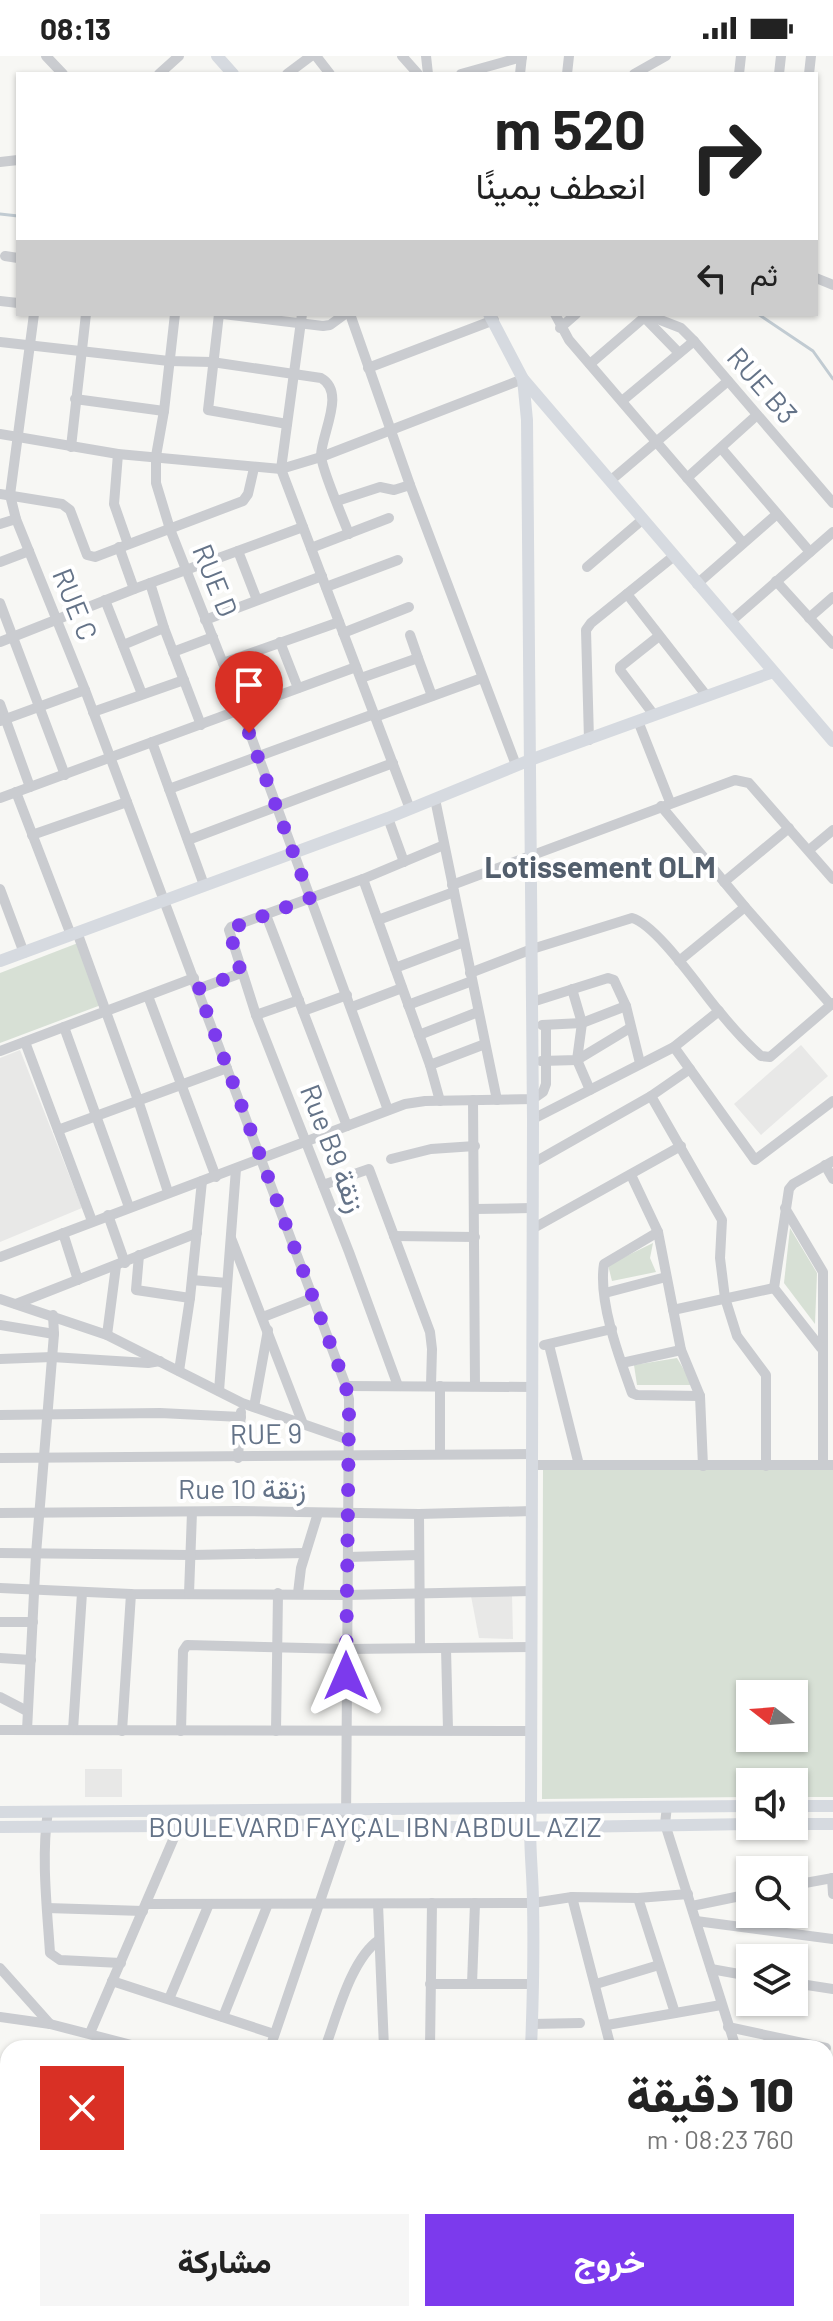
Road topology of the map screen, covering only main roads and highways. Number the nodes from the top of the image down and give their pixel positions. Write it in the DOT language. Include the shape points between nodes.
graph roads {
  1 [pos="217,56"];
  2 [pos="231,72"];
  3 [pos="491,317"];
  4 [pos="523,379"];
  5 [pos="773,672"];
  6 [pos="832,737"];
  7 [pos="530,760"];
  8 [pos="0,961"];
  9 [pos="736,1806"];
  10 [pos="808,1806"];
  11 [pos="833,1806"];
  12 [pos="531,1809"];
  13 [pos="0,1812"];
  14 [pos="736,1824"];
  15 [pos="808,1824"];
  16 [pos="833,1824"];
  17 [pos="0,1827"];
  18 [pos="529,1827"];
  19 [pos="531,2040"];
  1 -- 2 [label="main road"];
  3 -- 4 [label="main road"];
  4 -- 5 [label="main road"];
  4 -- 7 [label="main road"];
  5 -- 6 [label="main road"];
  5 -- 7 [label="main road"];
  7 -- 8 [label="main road"];
  7 -- 12 [label="main road" via="532,1002 539,1025 533,1099"];
  9 -- 12 [label="main road, BOULEVARD FAYÇAL IBN ABDUL AZIZ"];
  10 -- 11 [label="main road"];
  12 -- 13 [label="main road, BOULEVARD FAYÇAL IBN ABDUL AZIZ"];
  12 -- 18 [label="main road"];
  14 -- 18 [label="main road, BOULEVARD FAYÇAL IBN ABDUL AZIZ"];
  15 -- 16 [label="main road"];
  17 -- 18 [label="main road, BOULEVARD FAYÇAL IBN ABDUL AZIZ"];
  18 -- 19 [label="main road"];
}
